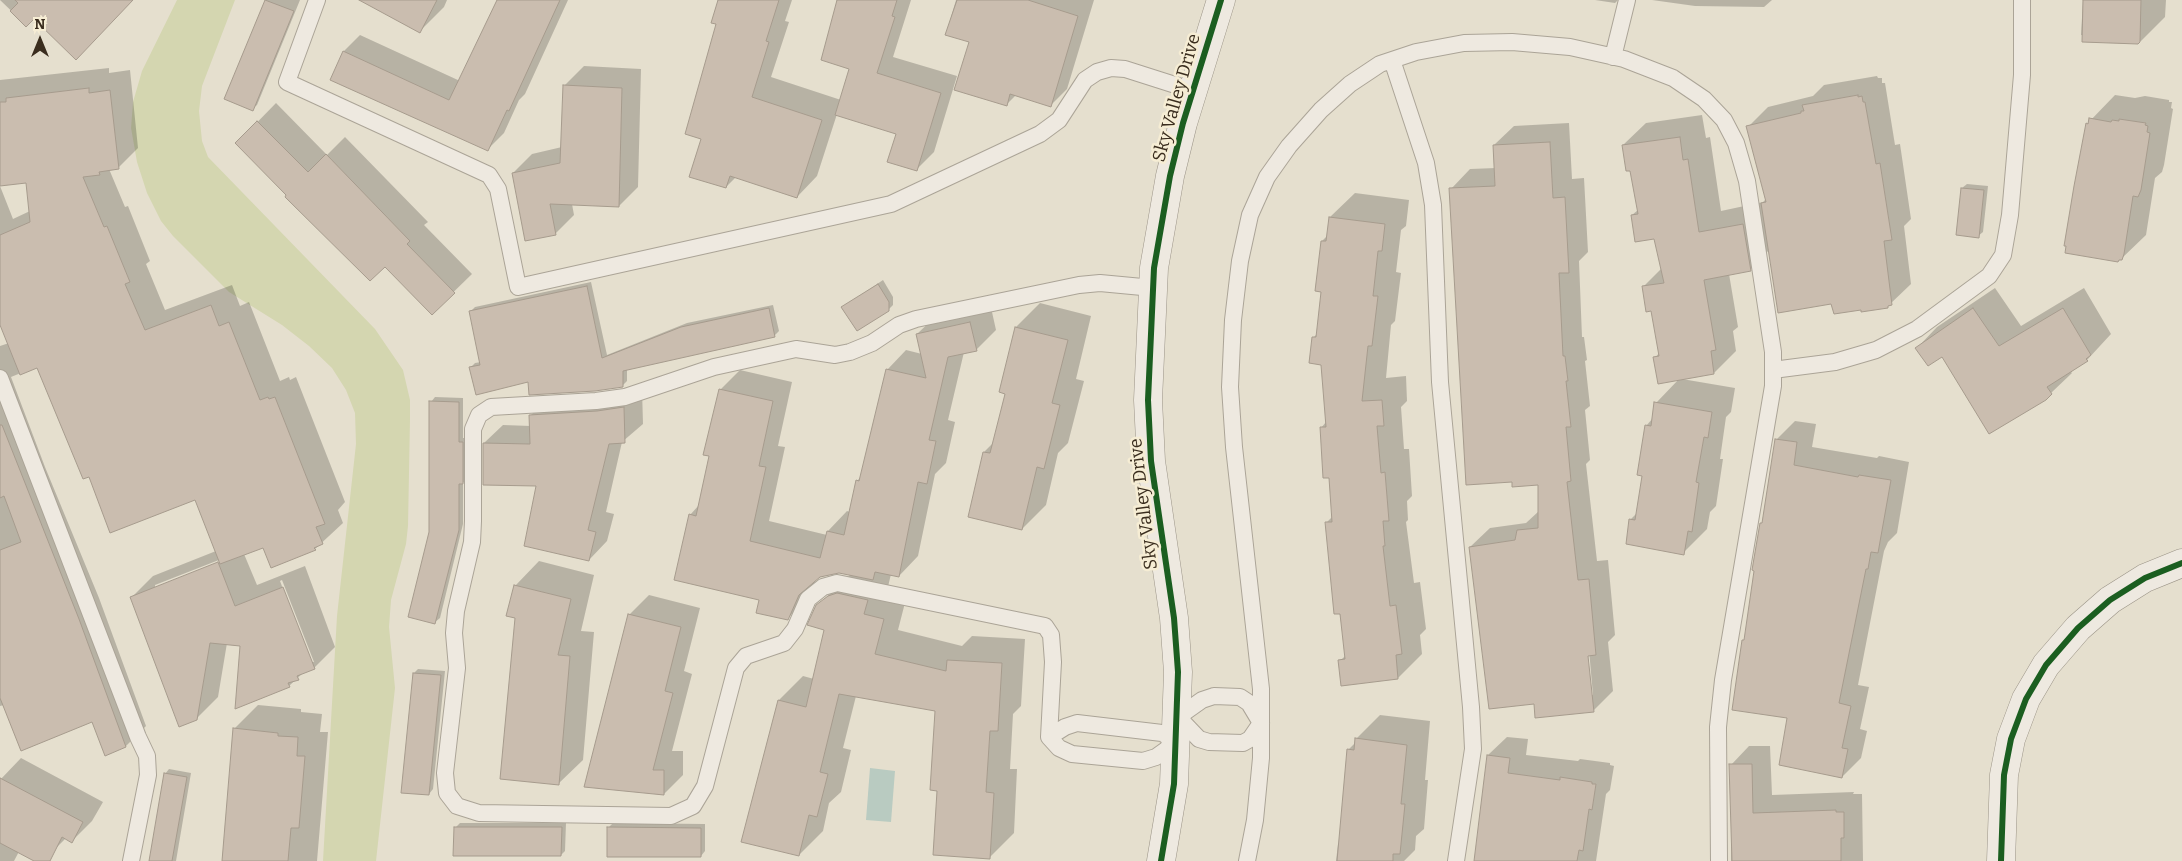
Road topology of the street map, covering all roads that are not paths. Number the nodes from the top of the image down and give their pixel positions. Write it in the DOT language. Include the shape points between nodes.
graph roads {
  1 [pos="317,0"];
  2 [pos="1221,0"];
  3 [pos="1627,0"];
  4 [pos="2022,0"];
  5 [pos="1613,57"];
  6 [pos="1392,60"];
  7 [pos="1194,91"];
  8 [pos="1153,288"];
  9 [pos="1773,370"];
  10 [pos="0,378"];
  11 [pos="2182,563"];
  12 [pos="1261,723"];
  13 [pos="1178,730"];
  14 [pos="1049,737"];
  15 [pos="131,861"];
  16 [pos="1161,861"];
  17 [pos="1247,861"];
  18 [pos="1456,861"];
  19 [pos="1719,861"];
  20 [pos="2000,861"];
  1 -- 7 [label="lane" via="286,82 489,176 498,190 518,287 891,204 1040,134 1059,120 1085,80 1097,72 1111,68 1125,70"];
  2 -- 7 [label="street, Sky Valley Drive"];
  3 -- 5 [label="lane"];
  4 -- 9 [label="lane" via="2022,75 2010,215 2003,255 1989,276 1917,329 1876,350 1834,362"];
  5 -- 6 [label="lane" via="1570,47 1512,42 1464,43"];
  5 -- 9 [label="lane" via="1673,78 1704,99 1724,120 1736,143 1747,181"];
  6 -- 12 [label="lane" via="1350,84 1289,146 1267,177 1250,215 1240,261 1230,388 1261,689"];
  6 -- 18 [label="lane" via="1426,163 1433,205 1441,390 1472,732"];
  7 -- 8 [label="street, Sky Valley Drive" via="1170,176"];
  8 -- 13 [label="street, Sky Valley Drive" via="1148,400 1151,461 1174,618"];
  8 -- 14 [label="lane" via="1100,283 1079,285 916,319 850,352 835,355 796,349 714,367 625,397 491,407 479,416 474,429 474,522 456,611 457,668 445,773 447,793 457,806 479,813 671,816 692,806 705,786 736,668 746,656 784,643 795,629 808,599 823,587 837,583 1045,626 1051,635 1054,662"];
  9 -- 19 [label="lane" via="1769,418 1723,680 1719,718"];
  10 -- 15 [label="lane" via="146,756 148,775"];
  11 -- 20 [label="street" via="2145,578 2110,600 2078,628 2046,665 2026,699 2011,739 2004,775"];
  12 -- 13 [label="lane" via="1250,739 1243,743 1209,742"];
  12 -- 13 [label="lane" via="1249,703 1240,697 1214,696 1202,700"];
  12 -- 17 [label="lane" via="1255,820"];
  13 -- 14 [label="lane" via="1162,732 1077,723"];
  13 -- 14 [label="lane" via="1156,757 1143,761 1072,754 1059,748"];
  13 -- 16 [label="street, Sky Valley Drive" via="1174,784"];
}
